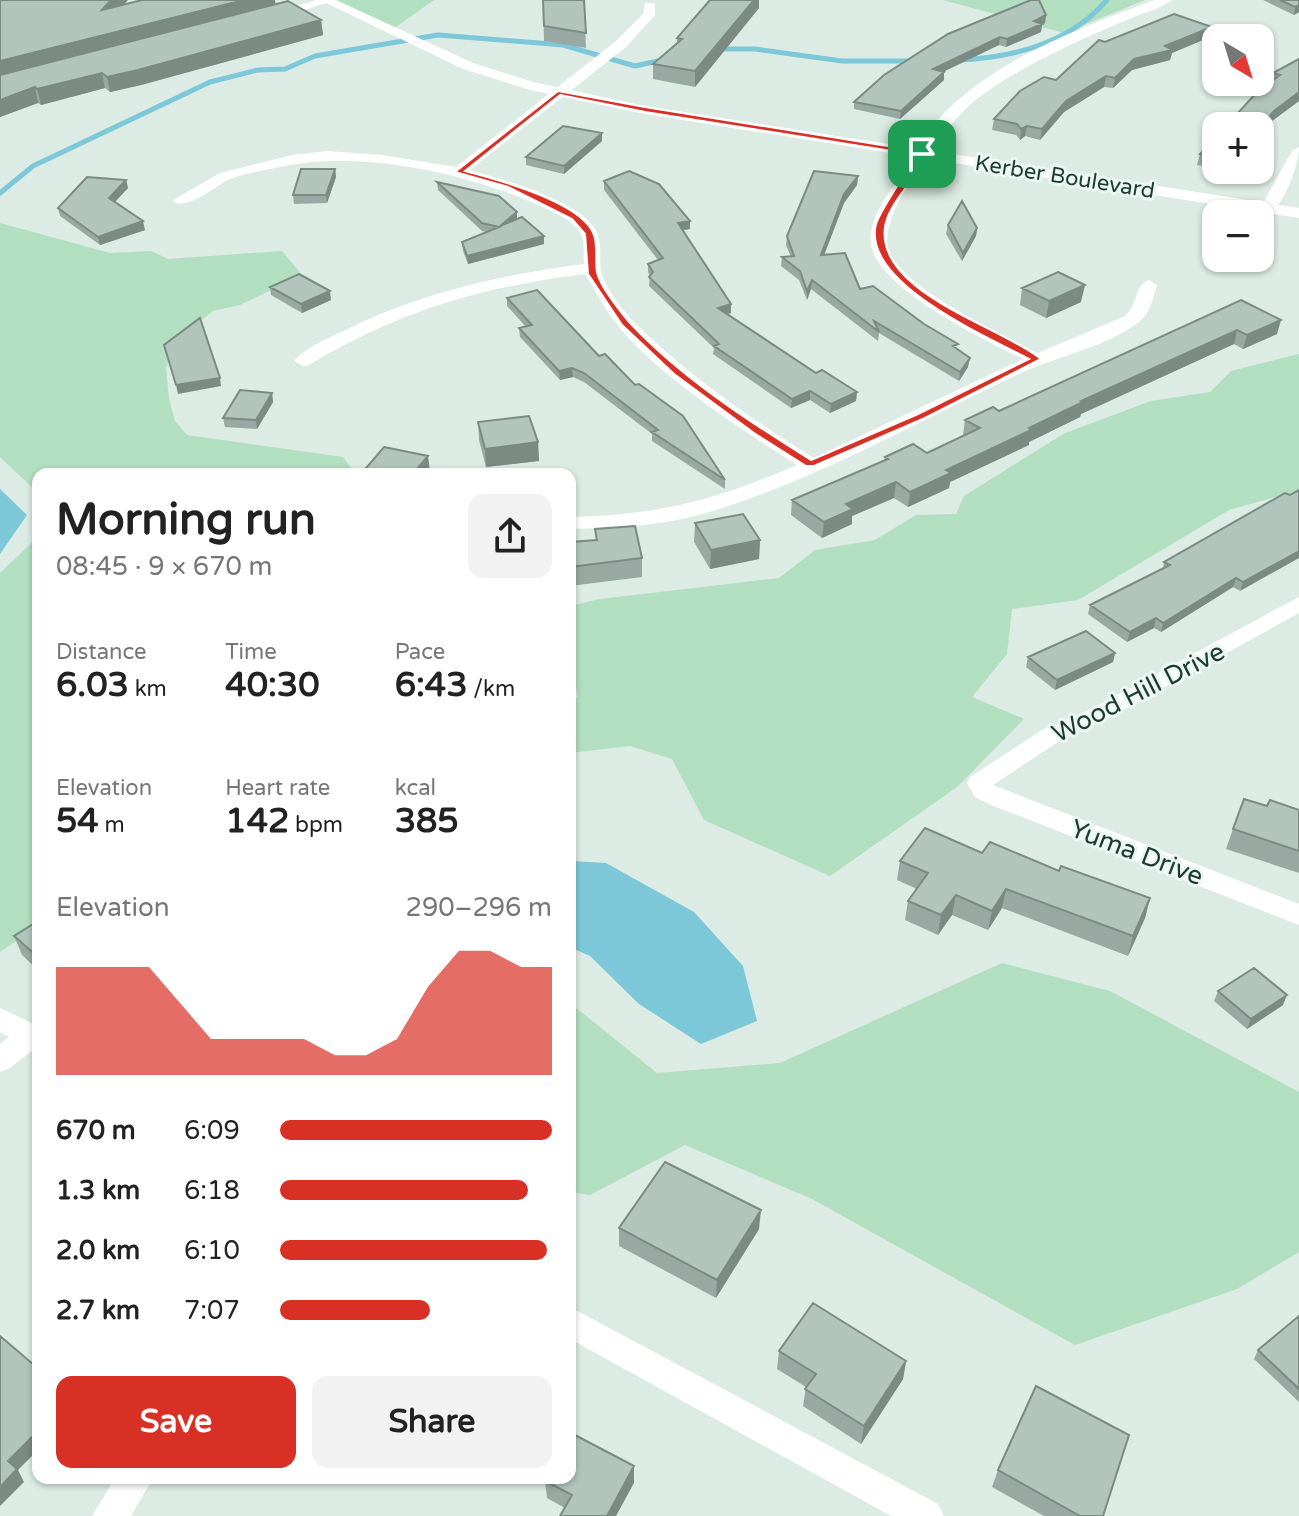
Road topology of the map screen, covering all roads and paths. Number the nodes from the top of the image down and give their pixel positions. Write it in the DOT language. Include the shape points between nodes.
graph roads {
  1 [pos="327,0"];
  2 [pos="1166,0"];
  3 [pos="650,6"];
  4 [pos="254,21"];
  5 [pos="558,93"];
  6 [pos="1299,151"];
  7 [pos="922,154"];
  8 [pos="459,172"];
  9 [pos="181,200"];
  10 [pos="1217,200"];
  11 [pos="1272,200"];
  12 [pos="1274,209"];
  13 [pos="1299,213"];
  14 [pos="592,268"];
  15 [pos="1149,285"];
  16 [pos="1037,359"];
  17 [pos="303,361"];
  18 [pos="810,464"];
  19 [pos="576,523"];
  20 [pos="1299,604"];
  21 [pos="979,783"];
  22 [pos="1299,915"];
  23 [pos="0,1019"];
  24 [pos="32,1036"];
  25 [pos="32,1038"];
  26 [pos="0,1060"];
  27 [pos="576,1325"];
  28 [pos="132,1484"];
  29 [pos="110,1516"];
  30 [pos="926,1516"];
  1 -- 4 [label="street"];
  1 -- 5 [label="street, Kerber Boulevard" via="468,66"];
  2 -- 7 [label="street" via="1021,65 970,97"];
  3 -- 5 [label="street" via="649,15 621,44"];
  5 -- 7 [label="street, Kerber Boulevard"];
  5 -- 8 [label="street"];
  6 -- 11 [label="street"];
  7 -- 10 [label="street, Kerber Boulevard"];
  7 -- 16 [label="street" via="881,224 880,250 897,275 953,315"];
  8 -- 9 [label="street" via="327,156 225,176"];
  8 -- 14 [label="street" via="511,186 575,217 590,234"];
  12 -- 13 [label="street, Kerber Boulevard"];
  14 -- 17 [label="street" via="475,286 428,300 350,332"];
  14 -- 18 [label="street" via="625,323 678,372"];
  15 -- 16 [label="street" via="1138,314"];
  16 -- 18 [label="street"];
  18 -- 19 [label="street" via="694,510 625,522"];
  20 -- 21 [label="street, Wood Hill Drive" via="1050,736"];
  21 -- 22 [label="street, Yuma Drive" via="1000,799"];
  23 -- 24 [label="street"];
  25 -- 26 [label="street"];
  27 -- 30 [label="street"];
  28 -- 29 [label="street"];
}
